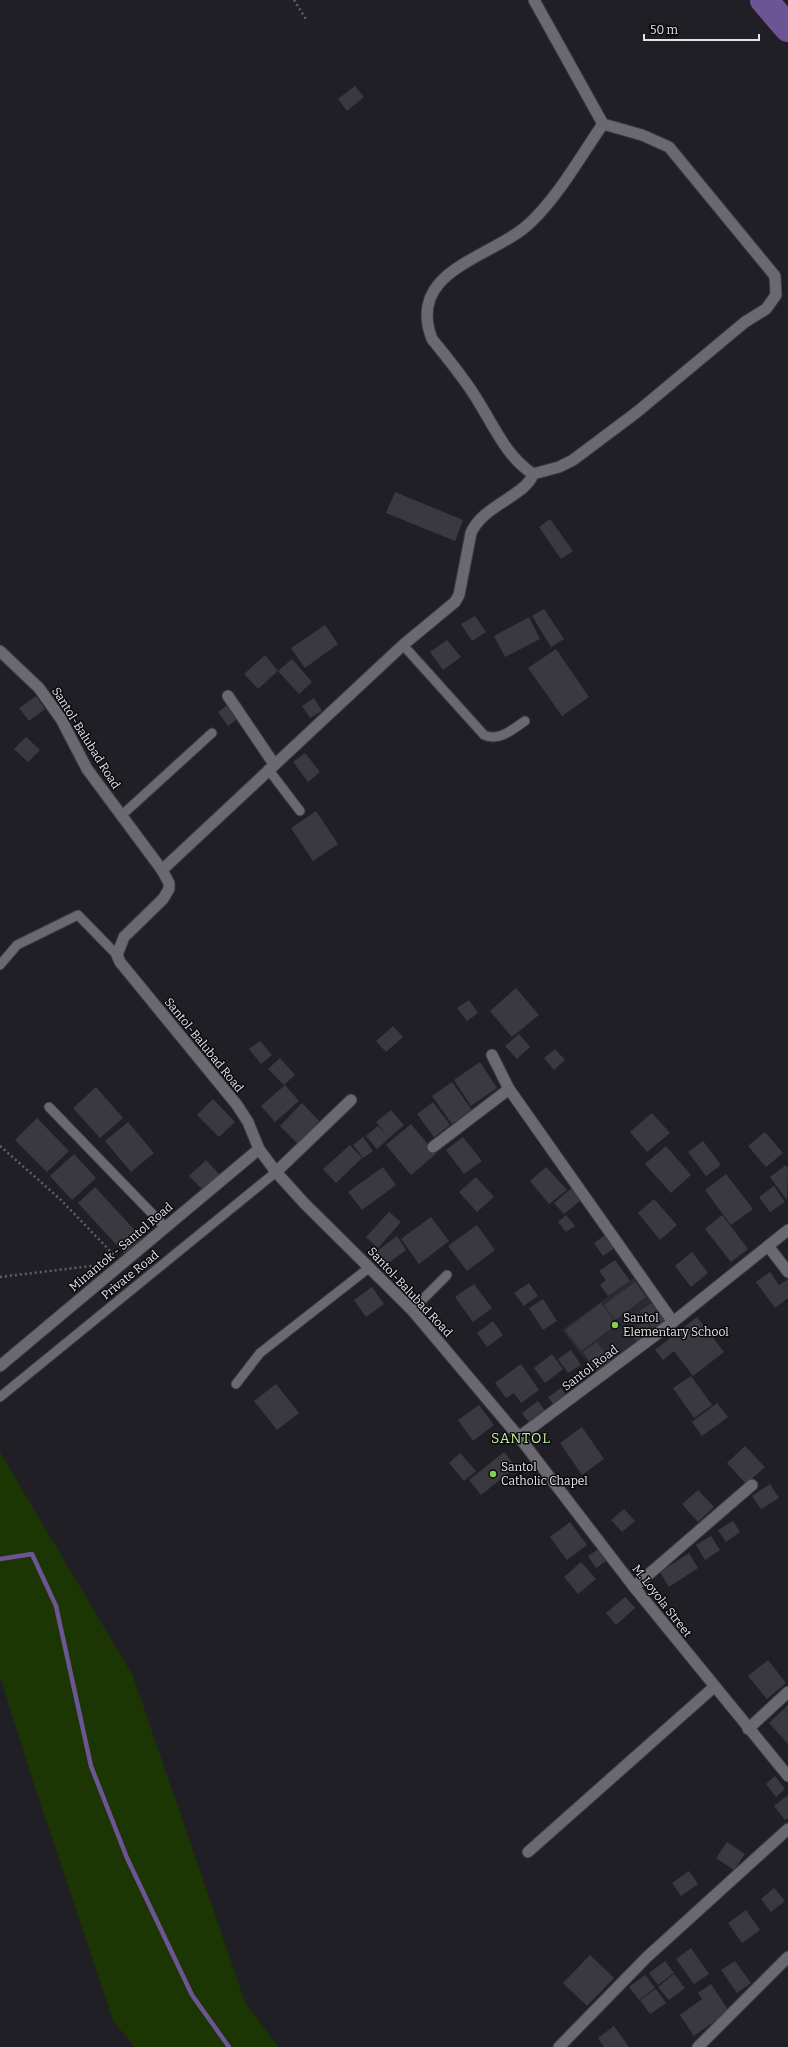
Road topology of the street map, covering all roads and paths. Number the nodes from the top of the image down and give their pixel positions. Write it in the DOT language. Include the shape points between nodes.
graph roads {
  1 [pos="294,0"];
  2 [pos="534,0"];
  3 [pos="307,21"];
  4 [pos="603,124"];
  5 [pos="533,474"];
  6 [pos="403,645"];
  7 [pos="0,651"];
  8 [pos="228,696"];
  9 [pos="525,721"];
  10 [pos="212,733"];
  11 [pos="271,767"];
  12 [pos="300,811"];
  13 [pos="122,815"];
  14 [pos="162,870"];
  15 [pos="117,955"];
  16 [pos="0,965"];
  17 [pos="492,1055"];
  18 [pos="509,1089"];
  19 [pos="351,1100"];
  20 [pos="49,1107"];
  21 [pos="0,1146"];
  22 [pos="433,1147"];
  23 [pos="259,1149"];
  24 [pos="276,1172"];
  25 [pos="165,1227"];
  26 [pos="788,1230"];
  27 [pos="768,1246"];
  28 [pos="122,1263"];
  29 [pos="370,1267"];
  30 [pos="788,1272"];
  31 [pos="447,1275"];
  32 [pos="0,1276"];
  33 [pos="412,1310"];
  34 [pos="673,1322"];
  35 [pos="0,1366"];
  36 [pos="236,1384"];
  37 [pos="0,1397"];
  38 [pos="519,1437"];
  39 [pos="752,1485"];
  40 [pos="634,1587"];
  41 [pos="714,1687"];
  42 [pos="788,1692"];
  43 [pos="748,1729"];
  44 [pos="786,1770"];
  45 [pos="788,1829"];
  46 [pos="528,1852"];
  47 [pos="788,1956"];
  48 [pos="559,2047"];
  49 [pos="698,2047"];
  1 -- 3 [label="path"];
  2 -- 4 [label="street"];
  4 -- 5 [label="street" via="548,203 530,223 449,273 434,287 426,312 432,339 478,400 506,450 523,468"];
  4 -- 5 [label="street" via="642,135 669,147 775,276 776,295 766,308 745,322 637,412 586,450 559,467"];
  5 -- 6 [label="street" via="529,483 485,513 475,523 459,595 455,602"];
  6 -- 9 [label="lane" via="484,735 491,738 501,736"];
  6 -- 11 [label="street"];
  7 -- 13 [label="street, Santol-Balubad Road" via="39,688 61,719 88,769"];
  8 -- 11 [label="street"];
  10 -- 13 [label="lane"];
  11 -- 12 [label="lane"];
  11 -- 14 [label="street"];
  13 -- 14 [label="street, Santol-Balubad Road"];
  14 -- 15 [label="street, Santol-Balubad Road" via="169,883 169,889 163,899 124,937"];
  15 -- 16 [label="lane" via="78,916 17,945"];
  15 -- 23 [label="street, Santol-Balubad Road" via="120,962 237,1105 248,1122"];
  17 -- 18 [label="street"];
  18 -- 22 [label="street"];
  18 -- 34 [label="street"];
  19 -- 24 [label="street"];
  20 -- 25 [label="lane"];
  21 -- 28 [label="path" via="60,1199"];
  23 -- 24 [label="street, Santol-Balubad Road"];
  23 -- 25 [label="street, Minantok - Santol Road"];
  24 -- 29 [label="street, Santol-Balubad Road"];
  24 -- 37 [label="lane, Private Road"];
  25 -- 28 [label="street, Minantok - Santol Road"];
  26 -- 27 [label="street, Santol Road"];
  27 -- 30 [label="street"];
  27 -- 34 [label="street, Santol Road"];
  28 -- 32 [label="path"];
  28 -- 35 [label="street, Minantok - Santol Road"];
  29 -- 33 [label="street, Santol-Balubad Road"];
  29 -- 36 [label="lane" via="260,1353"];
  31 -- 33 [label="lane"];
  33 -- 38 [label="street, Santol-Balubad Road"];
  34 -- 38 [label="street, Santol Road"];
  38 -- 40 [label="street, M. Loyola Street"];
  39 -- 40 [label="street"];
  40 -- 41 [label="street, M. Loyola Street"];
  41 -- 43 [label="street, M. Loyola Street"];
  41 -- 46 [label="street"];
  42 -- 43 [label="street"];
  43 -- 44 [label="street, M. Loyola Street"];
  45 -- 48 [label="street" via="647,1957"];
  47 -- 49 [label="street"];
}
